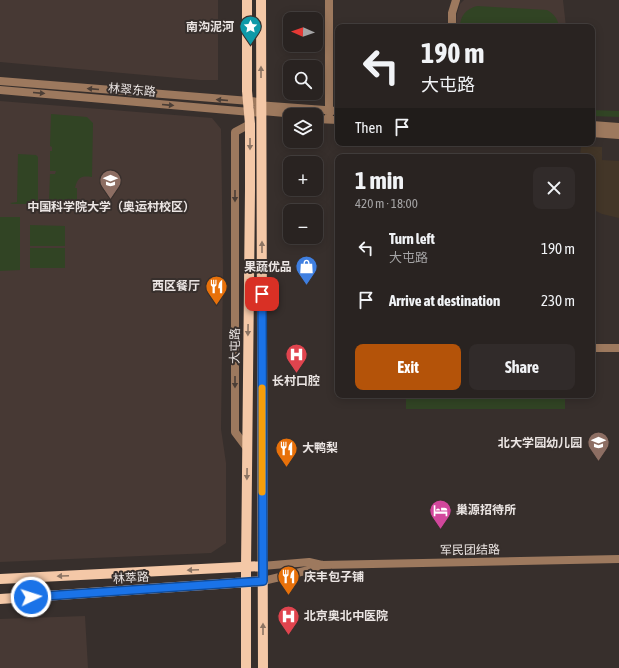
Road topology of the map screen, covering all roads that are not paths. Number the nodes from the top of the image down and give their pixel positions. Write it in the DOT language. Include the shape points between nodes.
graph roads {
  1 [pos="247,0"];
  2 [pos="261,0"];
  3 [pos="329,0"];
  4 [pos="456,0"];
  5 [pos="452,24"];
  6 [pos="0,81"];
  7 [pos="0,90"];
  8 [pos="262,109"];
  9 [pos="249,112"];
  10 [pos="335,112"];
  11 [pos="329,113"];
  12 [pos="335,114"];
  13 [pos="283,116"];
  14 [pos="323,119"];
  15 [pos="335,120"];
  16 [pos="595,125"];
  17 [pos="619,127"];
  18 [pos="595,129"];
  19 [pos="619,130"];
  20 [pos="595,133"];
  21 [pos="619,135"];
  22 [pos="595,348"];
  23 [pos="619,348"];
  24 [pos="247,448"];
  25 [pos="619,559"];
  26 [pos="322,565"];
  27 [pos="262,566"];
  28 [pos="246,568"];
  29 [pos="218,569"];
  30 [pos="0,579"];
  31 [pos="263,581"];
  32 [pos="246,583"];
  33 [pos="218,585"];
  34 [pos="0,599"];
  35 [pos="246,668"];
  36 [pos="263,668"];
  1 -- 9 [label="main road, 大屯路"];
  8 -- 2 [label="main road, one-way"];
  3 -- 11 [label="street"];
  4 -- 5 [label="street"];
  9 -- 6 [label="street, 林翠东路, one-way"];
  7 -- 9 [label="street, 林翠东路, one-way"];
  8 -- 9 [label="main road"];
  8 -- 11 [label="street"];
  8 -- 13 [label="street"];
  27 -- 8 [label="main road, one-way"];
  9 -- 24 [label="main road, 大屯路, one-way"];
  9 -- 24 [label="street, one-way" via="235,132 235,432"];
  10 -- 11 [label="street"];
  11 -- 12 [label="street"];
  14 -- 15 [label="street"];
  16 -- 17 [label="street"];
  18 -- 19 [label="street"];
  20 -- 21 [label="street"];
  22 -- 23 [label="street"];
  24 -- 28 [label="main road, 大屯路, one-way"];
  25 -- 26 [label="street, 军民团结路"];
  26 -- 27 [label="street, 军民团结路" via="309,562"];
  26 -- 31 [label="street, 军民团结路"];
  27 -- 28 [label="main road, 林萃路"];
  27 -- 31 [label="main road"];
  28 -- 29 [label="main road, 林萃路"];
  28 -- 32 [label="main road, 大屯路"];
  29 -- 30 [label="main road, 林萃路, one-way"];
  29 -- 33 [label="main road"];
  31 -- 32 [label="main road, 林萃路"];
  36 -- 31 [label="main road, one-way"];
  32 -- 33 [label="main road, 林萃路"];
  32 -- 35 [label="main road, 大屯路"];
  33 -- 34 [label="main road, 林萃路"];
}
